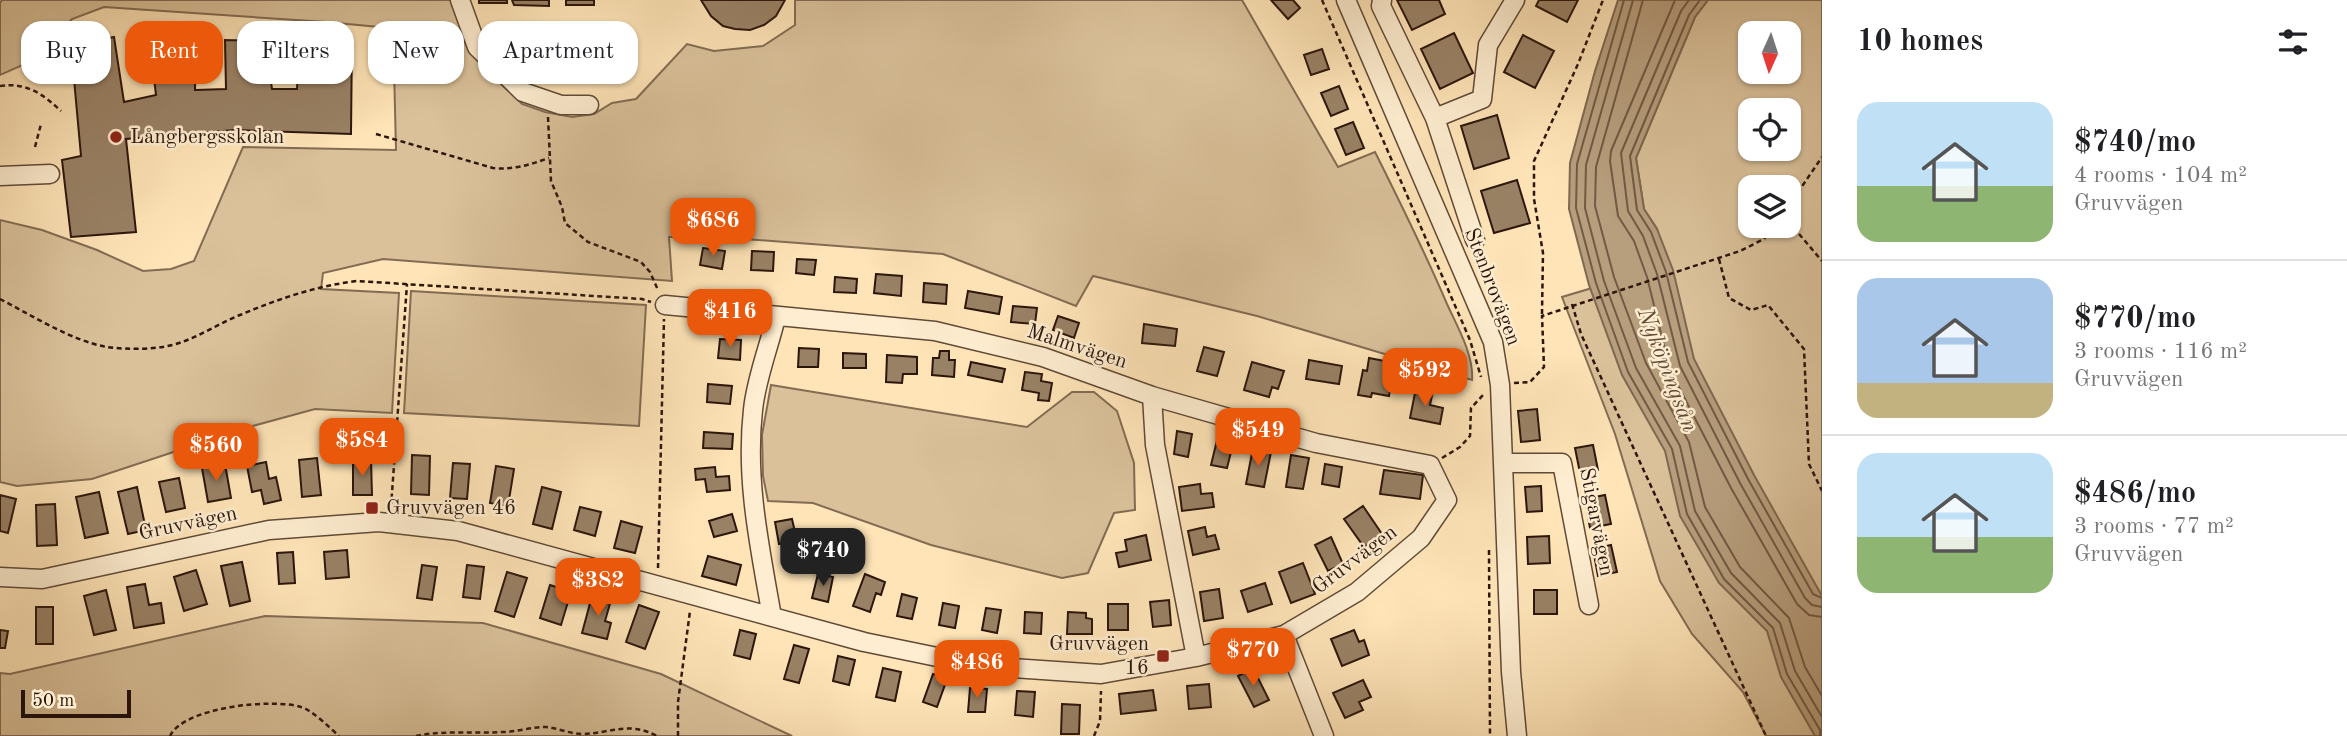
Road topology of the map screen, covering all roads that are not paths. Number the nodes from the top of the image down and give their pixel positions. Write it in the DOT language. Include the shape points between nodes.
graph roads {
  1 [pos="460,0"];
  2 [pos="1346,0"];
  3 [pos="1382,0"];
  4 [pos="1515,0"];
  5 [pos="589,105"];
  6 [pos="1435,118"];
  7 [pos="50,174"];
  8 [pos="0,176"];
  9 [pos="1475,240"];
  10 [pos="664,305"];
  11 [pos="776,317"];
  12 [pos="1152,396"];
  13 [pos="1505,463"];
  14 [pos="1447,500"];
  15 [pos="0,577"];
  16 [pos="1589,605"];
  17 [pos="772,617"];
  18 [pos="1284,635"];
  19 [pos="1196,657"];
  20 [pos="1324,736"];
  21 [pos="1517,736"];
  1 -- 5 [label="street" via="477,47 523,92 561,105"];
  2 -- 13 [label="street, Stenbrovägen" via="1493,342"];
  3 -- 6 [label="street"];
  4 -- 6 [label="street" via="1488,45 1482,99"];
  6 -- 9 [label="street"];
  7 -- 8 [label="street"];
  10 -- 11 [label="street, Malmvägen"];
  11 -- 12 [label="street, Malmvägen" via="935,331 1043,357"];
  11 -- 17 [label="street" via="753,408 749,467"];
  12 -- 14 [label="street, Malmvägen" via="1316,443 1430,465"];
  12 -- 19 [label="street" via="1155,445"];
  13 -- 16 [label="street, Stigarvägen" via="1562,463"];
  13 -- 21 [label="street, Stenbrovägen" via="1505,559"];
  14 -- 18 [label="street, Gruvvägen" via="1421,538 1357,592"];
  15 -- 17 [label="street, Gruvvägen" via="41,579 269,530 379,522 458,531"];
  17 -- 19 [label="street, Gruvvägen" via="863,642 981,666 1101,674"];
  18 -- 19 [label="street, Gruvvägen"];
  18 -- 20 [label="street"];
}
